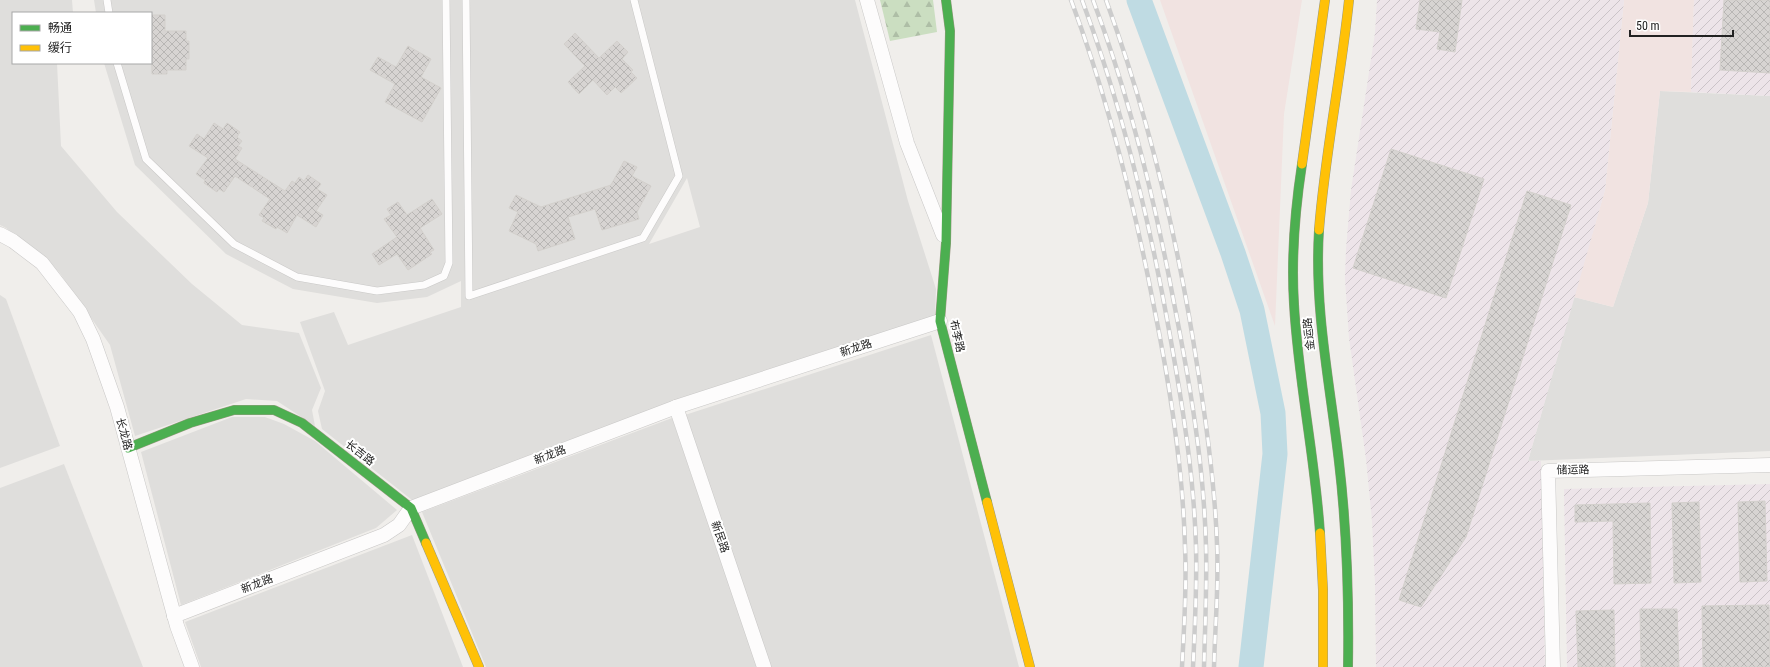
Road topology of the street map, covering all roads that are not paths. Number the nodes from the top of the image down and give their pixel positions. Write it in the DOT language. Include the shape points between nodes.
graph roads {
  1 [pos="107,0"];
  2 [pos="446,0"];
  3 [pos="466,0"];
  4 [pos="634,0"];
  5 [pos="867,0"];
  6 [pos="946,0"];
  7 [pos="1325,0"];
  8 [pos="1350,0"];
  9 [pos="109,12"];
  10 [pos="117,64"];
  11 [pos="0,234"];
  12 [pos="946,243"];
  13 [pos="940,321"];
  14 [pos="676,408"];
  15 [pos="128,448"];
  16 [pos="1770,465"];
  17 [pos="411,508"];
  18 [pos="174,616"];
  19 [pos="192,667"];
  20 [pos="479,667"];
  21 [pos="764,667"];
  22 [pos="1030,667"];
  23 [pos="1323,667"];
  24 [pos="1348,667"];
  25 [pos="1553,667"];
  1 -- 9 [label="lane"];
  2 -- 10 [label="lane" via="449,263 444,276 424,285 377,291 296,277 234,244 146,159"];
  3 -- 4 [label="lane" via="469,296 643,238 679,176"];
  5 -- 12 [label="street" via="906,143"];
  6 -- 12 [label="main road, 布李路" via="950,31"];
  7 -- 23 [label="main road, 金运路" via="1299,183 1293,248 1297,344 1307,404 1319,524 1323,585"];
  8 -- 24 [label="main road, 金运路" via="1322,194 1318,280 1321,341 1344,522"];
  11 -- 15 [label="street, 长龙路" via="42,263 80,312 96,346"];
  12 -- 13 [label="main road, 布李路"];
  13 -- 14 [label="street, 新龙路"];
  13 -- 22 [label="main road, 布李路"];
  14 -- 17 [label="street, 新龙路"];
  14 -- 21 [label="street, 新民路"];
  15 -- 17 [label="main road, 长吉路" via="190,423 234,410 274,410 302,423"];
  15 -- 18 [label="street, 长龙路"];
  16 -- 25 [label="street, 储运路" via="1548,471"];
  17 -- 18 [label="street, 新龙路" via="399,525 384,535"];
  17 -- 20 [label="main road, 长吉路"];
  18 -- 19 [label="street, 长龙路"];
}
